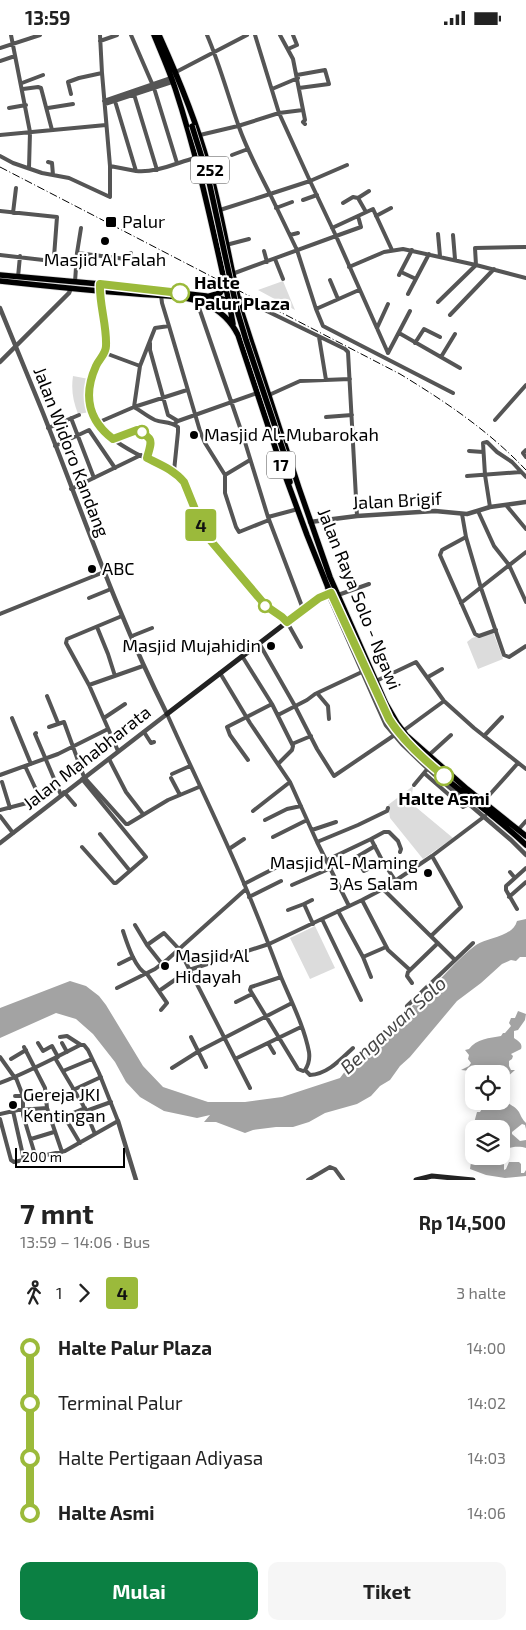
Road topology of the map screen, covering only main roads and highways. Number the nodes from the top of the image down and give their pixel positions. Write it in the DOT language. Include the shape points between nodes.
graph roads {
  1 [pos="154,35"];
  2 [pos="159,35"];
  3 [pos="178,88"];
  4 [pos="228,253"];
  5 [pos="218,255"];
  6 [pos="0,275"];
  7 [pos="0,281"];
  8 [pos="225,286"];
  9 [pos="100,287"];
  10 [pos="206,296"];
  11 [pos="229,302"];
  12 [pos="241,310"];
  13 [pos="244,322"];
  14 [pos="233,323"];
  15 [pos="248,333"];
  16 [pos="238,335"];
  17 [pos="284,456"];
  18 [pos="299,488"];
  19 [pos="291,491"];
  20 [pos="287,622"];
  21 [pos="167,714"];
  22 [pos="398,733"];
  23 [pos="517,833"];
  24 [pos="526,836"];
  25 [pos="526,845"];
  26 [pos="456,1179"];
  27 [pos="416,1180"];
  28 [pos="473,1180"];
  1 -- 3 [label="main road, 252"];
  2 -- 3 [label="main road, 252" via="176,72"];
  3 -- 4 [label="main road, 252" via="200,135"];
  3 -- 5 [label="main road, 252"];
  3 -- 17 [label="main road, 252, bridge" via="183,95 208,177 237,310"];
  4 -- 5 [label="main road"];
  4 -- 12 [label="main road, 252"];
  5 -- 8 [label="main road, 252"];
  6 -- 9 [label="main road"];
  7 -- 9 [label="main road" via="71,288"];
  8 -- 10 [label="main road" via="218,294"];
  8 -- 11 [label="main road, 252"];
  9 -- 10 [label="main road"];
  9 -- 14 [label="main road" via="197,301 215,309"];
  10 -- 11 [label="main road"];
  11 -- 12 [label="main road"];
  11 -- 14 [label="main road, Jalan Raya Solo - Ngawi"];
  12 -- 13 [label="main road, Jalan Raya Solo - Ngawi / 17"];
  13 -- 14 [label="main road" via="239,325"];
  13 -- 15 [label="main road, Jalan Raya Solo - Ngawi / 17"];
  14 -- 16 [label="main road, Jalan Raya Solo - Ngawi / 17"];
  15 -- 16 [label="main road"];
  15 -- 18 [label="main road, Jalan Raya Solo - Ngawi / 17"];
  16 -- 19 [label="main road, Jalan Raya Solo - Ngawi / 17"];
  17 -- 18 [label="main road, 17"];
  17 -- 19 [label="main road, 17"];
  18 -- 22 [label="main road, Jalan Raya Solo - Ngawi / 17" via="338,595"];
  19 -- 22 [label="main road, Jalan Raya Solo - Ngawi / 17" via="329,593 363,671 378,704"];
  20 -- 21 [label="main road"];
  22 -- 23 [label="main road, Jalan Raya Solo - Ngawi / 17" via="429,755"];
  22 -- 23 [label="main road, Jalan Raya Solo - Ngawi / 17" via="427,769 487,815"];
  23 -- 24 [label="main road, Jalan Raya Solo - Ngawi / 17"];
  23 -- 25 [label="main road, Jalan Raya Solo - Ngawi / 17"];
  26 -- 27 [label="main road" via="432,1176"];
  26 -- 28 [label="main road"];
}
